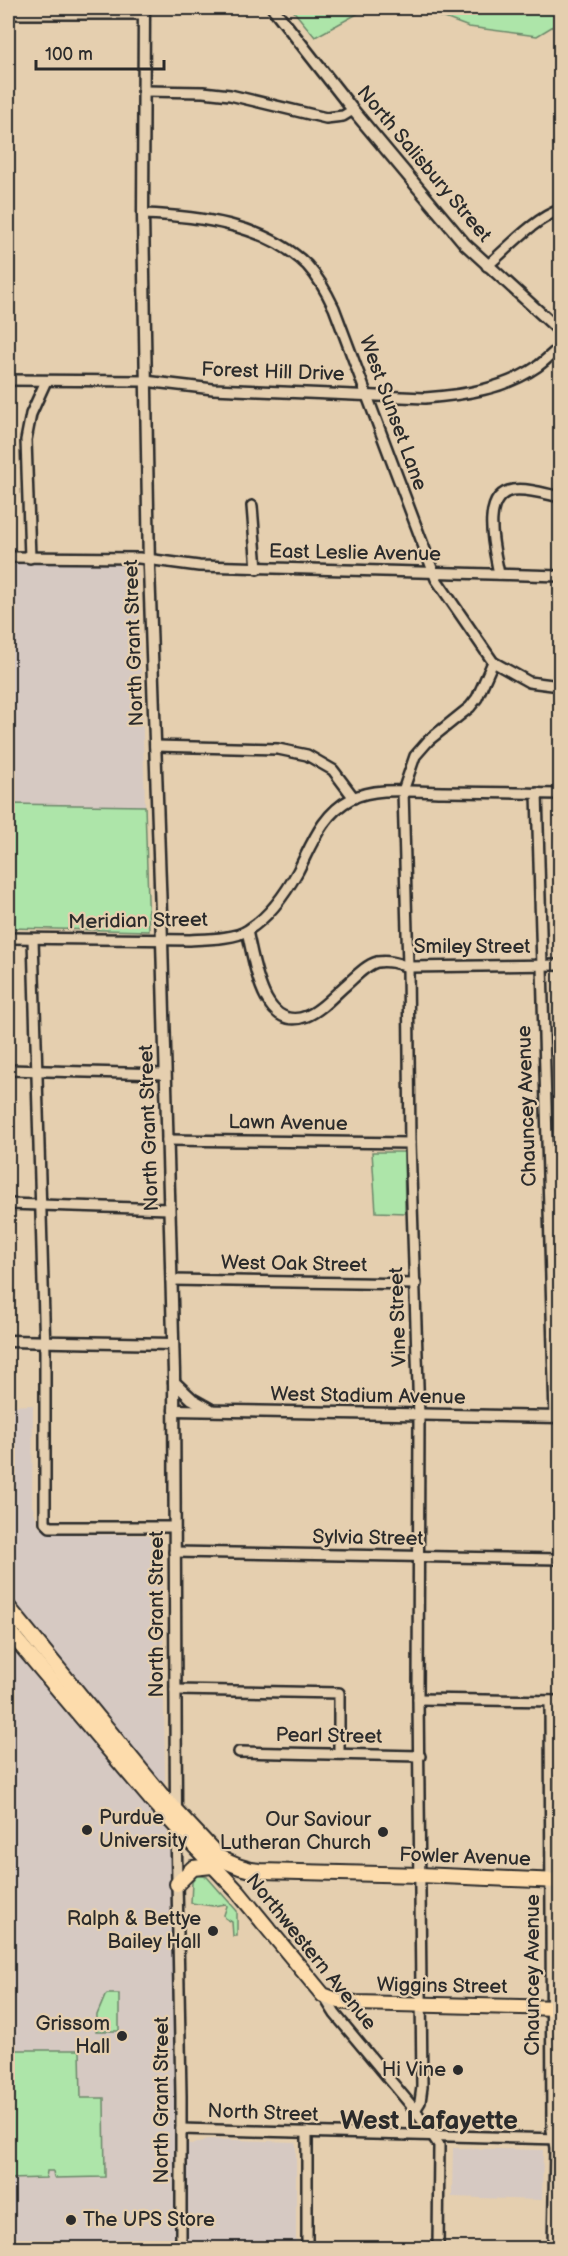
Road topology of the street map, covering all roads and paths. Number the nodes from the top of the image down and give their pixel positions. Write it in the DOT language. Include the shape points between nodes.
graph roads {
  1 [pos="273,8"];
  2 [pos="144,11"];
  3 [pos="8,14"];
  4 [pos="144,91"];
  5 [pos="353,110"];
  6 [pos="561,210"];
  7 [pos="143,214"];
  8 [pos="487,266"];
  9 [pos="561,331"];
  10 [pos="561,348"];
  11 [pos="8,380"];
  12 [pos="46,381"];
  13 [pos="145,381"];
  14 [pos="367,394"];
  15 [pos="561,497"];
  16 [pos="252,506"];
  17 [pos="8,557"];
  18 [pos="30,558"];
  19 [pos="149,559"];
  20 [pos="257,569"];
  21 [pos="433,573"];
  22 [pos="499,574"];
  23 [pos="561,576"];
  24 [pos="493,662"];
  25 [pos="561,686"];
  26 [pos="155,746"];
  27 [pos="403,792"];
  28 [pos="537,793"];
  29 [pos="561,794"];
  30 [pos="354,798"];
  31 [pos="247,931"];
  32 [pos="8,938"];
  33 [pos="33,939"];
  34 [pos="162,941"];
  35 [pos="541,965"];
  36 [pos="561,965"];
  37 [pos="408,967"];
  38 [pos="8,1070"];
  39 [pos="37,1071"];
  40 [pos="165,1074"];
  41 [pos="167,1140"];
  42 [pos="410,1143"];
  43 [pos="8,1204"];
  44 [pos="42,1205"];
  45 [pos="169,1209"];
  46 [pos="171,1280"];
  47 [pos="416,1284"];
  48 [pos="8,1341"];
  49 [pos="45,1342"];
  50 [pos="172,1344"];
  51 [pos="174,1382"];
  52 [pos="174,1410"];
  53 [pos="213,1411"];
  54 [pos="418,1416"];
  55 [pos="558,1417"];
  56 [pos="174,1527"];
  57 [pos="174,1552"];
  58 [pos="418,1557"];
  59 [pos="561,1559"];
  60 [pos="8,1607"];
  61 [pos="8,1630"];
  62 [pos="175,1690"];
  63 [pos="418,1699"];
  64 [pos="550,1701"];
  65 [pos="561,1701"];
  66 [pos="238,1752"];
  67 [pos="339,1754"];
  68 [pos="420,1756"];
  69 [pos="176,1811"];
  70 [pos="176,1827"];
  71 [pos="212,1866"];
  72 [pos="260,1871"];
  73 [pos="420,1875"];
  74 [pos="555,1881"];
  75 [pos="177,1884"];
  76 [pos="238,1892"];
  77 [pos="323,1995"];
  78 [pos="422,2004"];
  79 [pos="556,2008"];
  80 [pos="415,2110"];
  81 [pos="181,2129"];
  82 [pos="307,2132"];
  83 [pos="432,2134"];
  84 [pos="557,2138"];
  85 [pos="181,2248"];
  86 [pos="307,2248"];
  87 [pos="438,2248"];
  88 [pos="553,2248"];
  1 -- 5 [label="street, North Salisbury Street"];
  2 -- 3 [label="street"];
  2 -- 4 [label="street, North Grant Street"];
  4 -- 5 [label="street" via="230,95 326,118"];
  4 -- 7 [label="street, North Grant Street"];
  5 -- 8 [label="street, North Salisbury Street"];
  6 -- 8 [label="street" via="549,214"];
  7 -- 13 [label="street, North Grant Street"];
  7 -- 14 [label="street, West Sunset Lane" via="229,225 276,244 306,265 330,299"];
  8 -- 9 [label="street, North Salisbury Street"];
  10 -- 14 [label="street, Forest Hill Drive" via="522,375 473,392 425,398"];
  11 -- 12 [label="street, Forest Hill Drive"];
  12 -- 13 [label="street, Forest Hill Drive"];
  12 -- 18 [label="street" via="31,414 26,440"];
  13 -- 14 [label="street, Forest Hill Drive" via="213,389"];
  13 -- 19 [label="street, North Grant Street"];
  14 -- 21 [label="street, West Sunset Lane"];
  15 -- 22 [label="street" via="511,490 499,497 492,520"];
  16 -- 20 [label="street"];
  17 -- 18 [label="street, East Leslie Avenue"];
  18 -- 19 [label="street, East Leslie Avenue"];
  19 -- 20 [label="street, East Leslie Avenue"];
  19 -- 26 [label="street, North Grant Street"];
  20 -- 21 [label="street, East Leslie Avenue"];
  21 -- 22 [label="street, East Leslie Avenue"];
  21 -- 24 [label="street, West Sunset Lane"];
  22 -- 23 [label="street, East Leslie Avenue"];
  24 -- 25 [label="street, West Sunset Lane" via="529,682"];
  24 -- 27 [label="street, Vine Street" via="477,699 415,756"];
  26 -- 30 [label="street" via="278,749 307,755 333,770"];
  26 -- 34 [label="street, North Grant Street"];
  27 -- 28 [label="street, Meridian Street"];
  27 -- 30 [label="street, Meridian Street"];
  27 -- 37 [label="street, Vine Street"];
  28 -- 29 [label="street, Meridian Street"];
  28 -- 35 [label="street, Chauncey Avenue"];
  30 -- 31 [label="street, Meridian Street" via="320,827 279,902"];
  31 -- 34 [label="street, Meridian Street" via="220,938"];
  31 -- 37 [label="street, Smiley Street" via="265,998 286,1017 312,1013 374,963 394,962"];
  32 -- 33 [label="street, Meridian Street"];
  33 -- 34 [label="street, Meridian Street"];
  33 -- 39 [label="street"];
  34 -- 40 [label="street, North Grant Street"];
  35 -- 36 [label="street, Smiley Street"];
  35 -- 37 [label="street, Smiley Street"];
  35 -- 55 [label="street, Chauncey Avenue"];
  37 -- 42 [label="street, Vine Street"];
  38 -- 39 [label="street"];
  39 -- 40 [label="street"];
  39 -- 44 [label="street"];
  40 -- 41 [label="street, North Grant Street"];
  41 -- 42 [label="street, Lawn Avenue"];
  41 -- 45 [label="street, North Grant Street"];
  42 -- 47 [label="street, Vine Street"];
  43 -- 44 [label="street"];
  44 -- 45 [label="street"];
  44 -- 49 [label="street"];
  45 -- 46 [label="street, North Grant Street"];
  46 -- 47 [label="street, West Oak Street"];
  46 -- 50 [label="street, North Grant Street"];
  47 -- 54 [label="street, Vine Street"];
  48 -- 49 [label="street"];
  49 -- 50 [label="street"];
  49 -- 56 [label="street" via="45,1519 50,1527"];
  50 -- 51 [label="street, North Grant Street"];
  51 -- 52 [label="street, North Grant Street"];
  51 -- 53 [label="street"];
  52 -- 53 [label="street, West Stadium Avenue"];
  52 -- 56 [label="street, North Grant Street"];
  53 -- 54 [label="street, West Stadium Avenue"];
  54 -- 55 [label="street, West Stadium Avenue"];
  54 -- 58 [label="street, Vine Street"];
  56 -- 57 [label="street, North Grant Street"];
  57 -- 58 [label="street, Sylvia Street"];
  57 -- 62 [label="street, North Grant Street"];
  58 -- 59 [label="street, Sylvia Street"];
  58 -- 63 [label="street, Vine Street"];
  60 -- 69 [label="main road"];
  61 -- 70 [label="main road, Northwestern Avenue"];
  62 -- 67 [label="street" via="339,1693"];
  62 -- 69 [label="street, North Grant Street"];
  63 -- 64 [label="street"];
  63 -- 68 [label="street, Vine Street"];
  64 -- 65 [label="street"];
  64 -- 74 [label="street, Chauncey Avenue"];
  66 -- 67 [label="street, Pearl Street"];
  67 -- 68 [label="street, Pearl Street"];
  68 -- 73 [label="street, Vine Street"];
  69 -- 70 [label="street, North Grant Street"];
  69 -- 72 [label="main road, Fowler Avenue" via="219,1857 239,1868"];
  70 -- 71 [label="main road, Northwestern Avenue"];
  70 -- 75 [label="street, North Grant Street"];
  71 -- 75 [label="main road" via="193,1868"];
  71 -- 76 [label="main road, Northwestern Avenue"];
  72 -- 73 [label="main road, Fowler Avenue"];
  72 -- 76 [label="main road" via="241,1880"];
  73 -- 74 [label="main road, Fowler Avenue"];
  73 -- 78 [label="street, Vine Street"];
  74 -- 79 [label="street, Chauncey Avenue"];
  75 -- 81 [label="street, North Grant Street"];
  76 -- 77 [label="main road, Northwestern Avenue"];
  77 -- 78 [label="main road, Wiggins Street" via="356,2003"];
  77 -- 80 [label="street, Northwestern Avenue"];
  78 -- 79 [label="main road, Wiggins Street"];
  78 -- 80 [label="street, Vine Street" via="422,2091"];
  79 -- 84 [label="street, Chauncey Avenue" via="552,2130"];
  80 -- 83 [label="street, Northwestern Avenue"];
  81 -- 82 [label="street, North Street"];
  81 -- 85 [label="street, North Grant Street"];
  82 -- 83 [label="street, North Street"];
  82 -- 86 [label="street"];
  83 -- 84 [label="street, North Street"];
  83 -- 87 [label="street, Northwestern Avenue" via="439,2150"];
  84 -- 88 [label="street, Chauncey Avenue"];
}
